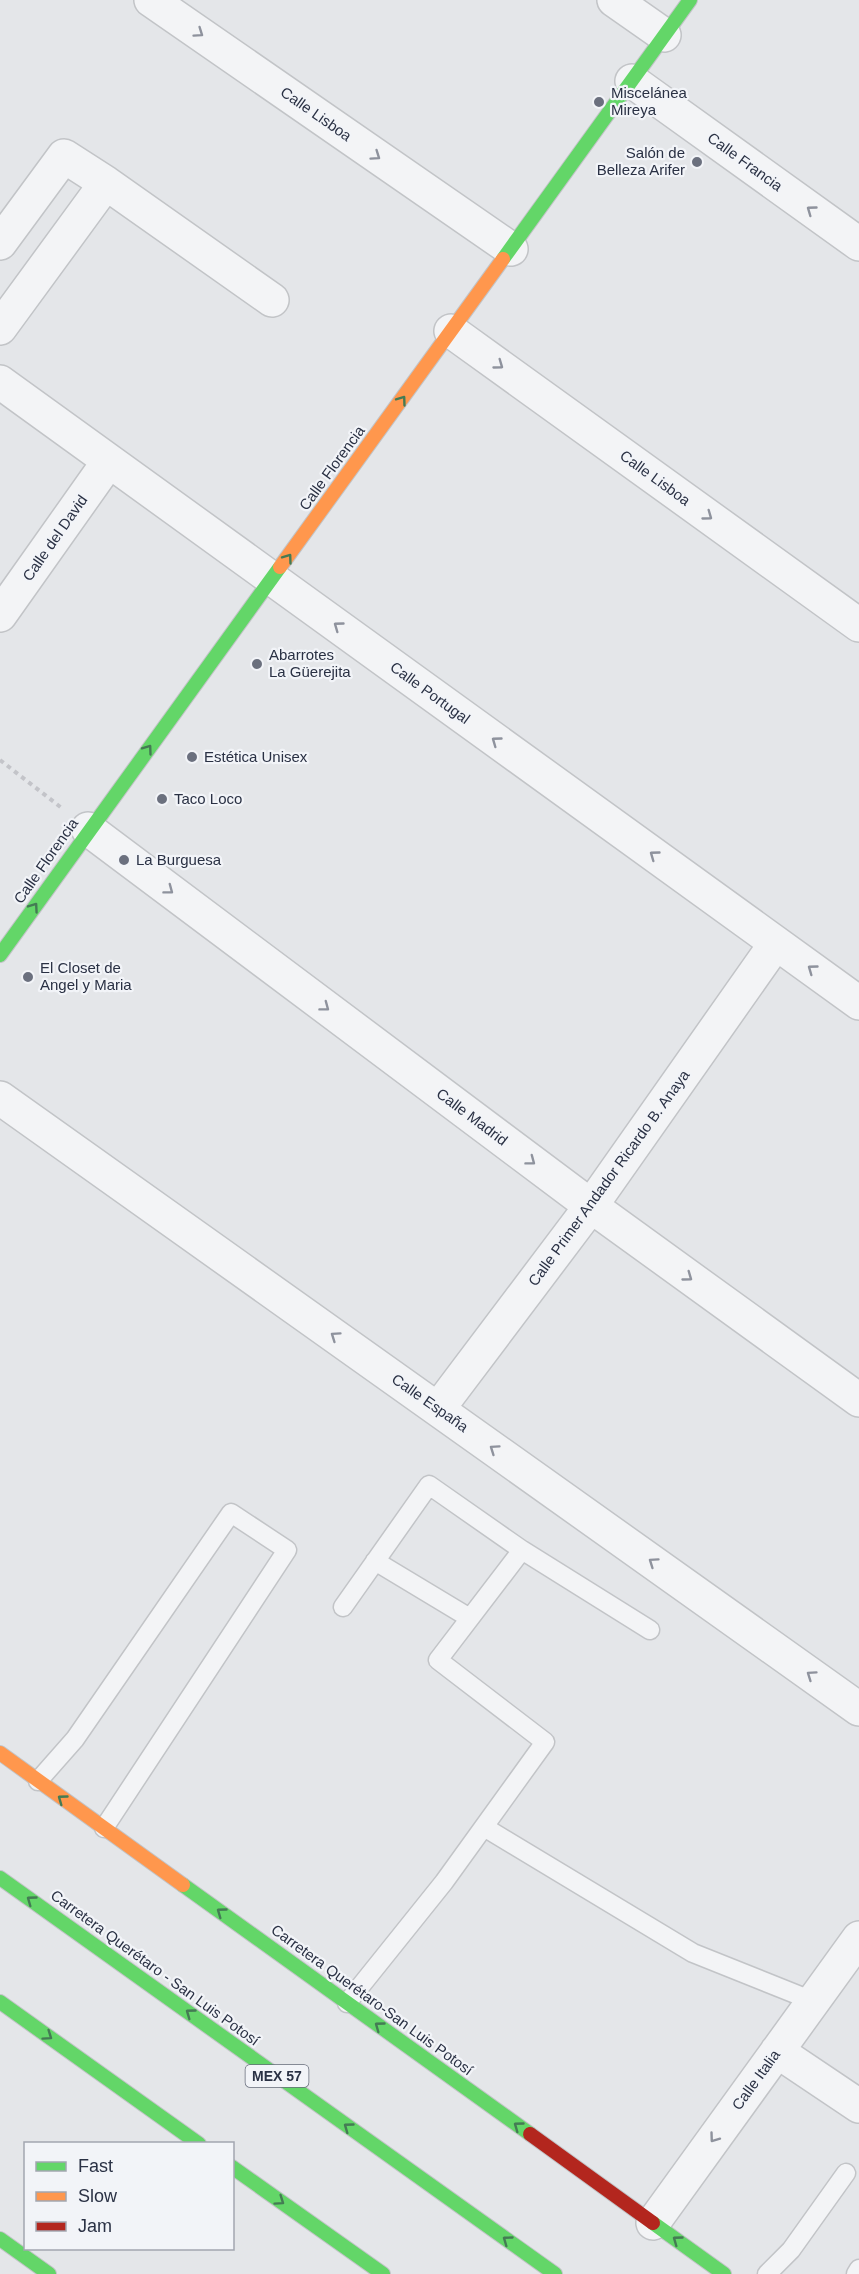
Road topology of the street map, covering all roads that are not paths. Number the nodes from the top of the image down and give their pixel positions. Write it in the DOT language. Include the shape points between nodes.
graph roads {
  1 [pos="150,0"];
  2 [pos="614,0"];
  3 [pos="690,0"];
  4 [pos="664,35"];
  5 [pos="632,81"];
  6 [pos="106,183"];
  7 [pos="0,243"];
  8 [pos="859,244"];
  9 [pos="511,249"];
  10 [pos="12,287"];
  11 [pos="272,300"];
  12 [pos="0,327"];
  13 [pos="452,331"];
  14 [pos="0,382"];
  15 [pos="109,462"];
  16 [pos="273,579"];
  17 [pos="0,615"];
  18 [pos="859,625"];
  19 [pos="88,829"];
  20 [pos="776,944"];
  21 [pos="0,955"];
  22 [pos="859,1003"];
  23 [pos="0,1098"];
  24 [pos="591,1206"];
  25 [pos="859,1400"];
  26 [pos="438,1409"];
  27 [pos="522,1550"];
  28 [pos="375,1561"];
  29 [pos="343,1607"];
  30 [pos="468,1617"];
  31 [pos="650,1630"];
  32 [pos="859,1709"];
  33 [pos="0,1754"];
  34 [pos="38,1781"];
  35 [pos="484,1827"];
  36 [pos="104,1828"];
  37 [pos="0,1878"];
  38 [pos="855,1953"];
  39 [pos="813,2001"];
  40 [pos="0,2002"];
  41 [pos="347,2003"];
  42 [pos="777,2051"];
  43 [pos="859,2106"];
  44 [pos="196,2142"];
  45 [pos="234,2168"];
  46 [pos="846,2173"];
  47 [pos="653,2223"];
  48 [pos="0,2239"];
  49 [pos="859,2269"];
  50 [pos="49,2274"];
  51 [pos="383,2274"];
  52 [pos="555,2274"];
  53 [pos="724,2274"];
  54 [pos="767,2274"];
  55 [pos="856,2274"];
  1 -- 9 [label="street, Calle Lisboa, one-way"];
  2 -- 4 [label="street"];
  3 -- 4 [label="main road, Calle Florencia"];
  4 -- 5 [label="main road, Calle Florencia"];
  8 -- 5 [label="street, Calle Francia, one-way"];
  5 -- 9 [label="main road, Calle Florencia"];
  6 -- 7 [label="street" via="64,156"];
  6 -- 10 [label="street"];
  6 -- 11 [label="street"];
  9 -- 13 [label="main road, Calle Florencia"];
  10 -- 12 [label="street"];
  16 -- 13 [label="main road, Calle Florencia, one-way"];
  13 -- 18 [label="street, Calle Lisboa, one-way"];
  14 -- 15 [label="street, Calle Portugal"];
  15 -- 16 [label="street, Calle Portugal"];
  15 -- 17 [label="street, Calle del David"];
  19 -- 16 [label="main road, Calle Florencia, one-way"];
  20 -- 16 [label="street, Calle Portugal, one-way"];
  21 -- 19 [label="main road, Calle Florencia, one-way"];
  19 -- 24 [label="street, Calle Madrid, one-way"];
  22 -- 20 [label="street, Calle Portugal, one-way"];
  20 -- 24 [label="street, Calle Primer Andador Ricardo B. Anaya"];
  26 -- 23 [label="street, Calle España, one-way"];
  24 -- 25 [label="street, Calle Madrid, one-way"];
  24 -- 26 [label="street, Calle Primer Andador Ricardo B. Anaya"];
  32 -- 26 [label="street, Calle España, one-way"];
  27 -- 28 [label="lane" via="429,1485"];
  27 -- 30 [label="lane"];
  27 -- 31 [label="lane"];
  28 -- 29 [label="lane"];
  28 -- 30 [label="lane"];
  30 -- 35 [label="lane" via="438,1660 545,1743"];
  33 -- 34 [label="main road, Carretera Querétaro-San Luis Potosí"];
  36 -- 34 [label="main road, Carretera Querétaro-San Luis Potosí, one-way"];
  34 -- 36 [label="lane" via="75,1738 231,1513 287,1551"];
  35 -- 39 [label="lane" via="693,1953"];
  35 -- 41 [label="lane"];
  41 -- 36 [label="main road, Carretera Querétaro-San Luis Potosí, one-way"];
  52 -- 37 [label="main road, Carretera Querétaro - San Luis Potosí / MEX 57, one-way"];
  38 -- 39 [label="street, Calle Italia"];
  39 -- 42 [label="street, Calle Italia"];
  40 -- 44 [label="main road, one-way"];
  47 -- 41 [label="main road, Carretera Querétaro-San Luis Potosí, one-way"];
  42 -- 43 [label="street"];
  42 -- 47 [label="street, Calle Italia, one-way"];
  45 -- 51 [label="main road, one-way"];
  46 -- 54 [label="lane" via="791,2250"];
  53 -- 47 [label="main road, Carretera Querétaro-San Luis Potosí, one-way"];
  48 -- 50 [label="main road"];
  49 -- 55 [label="lane"];
}
